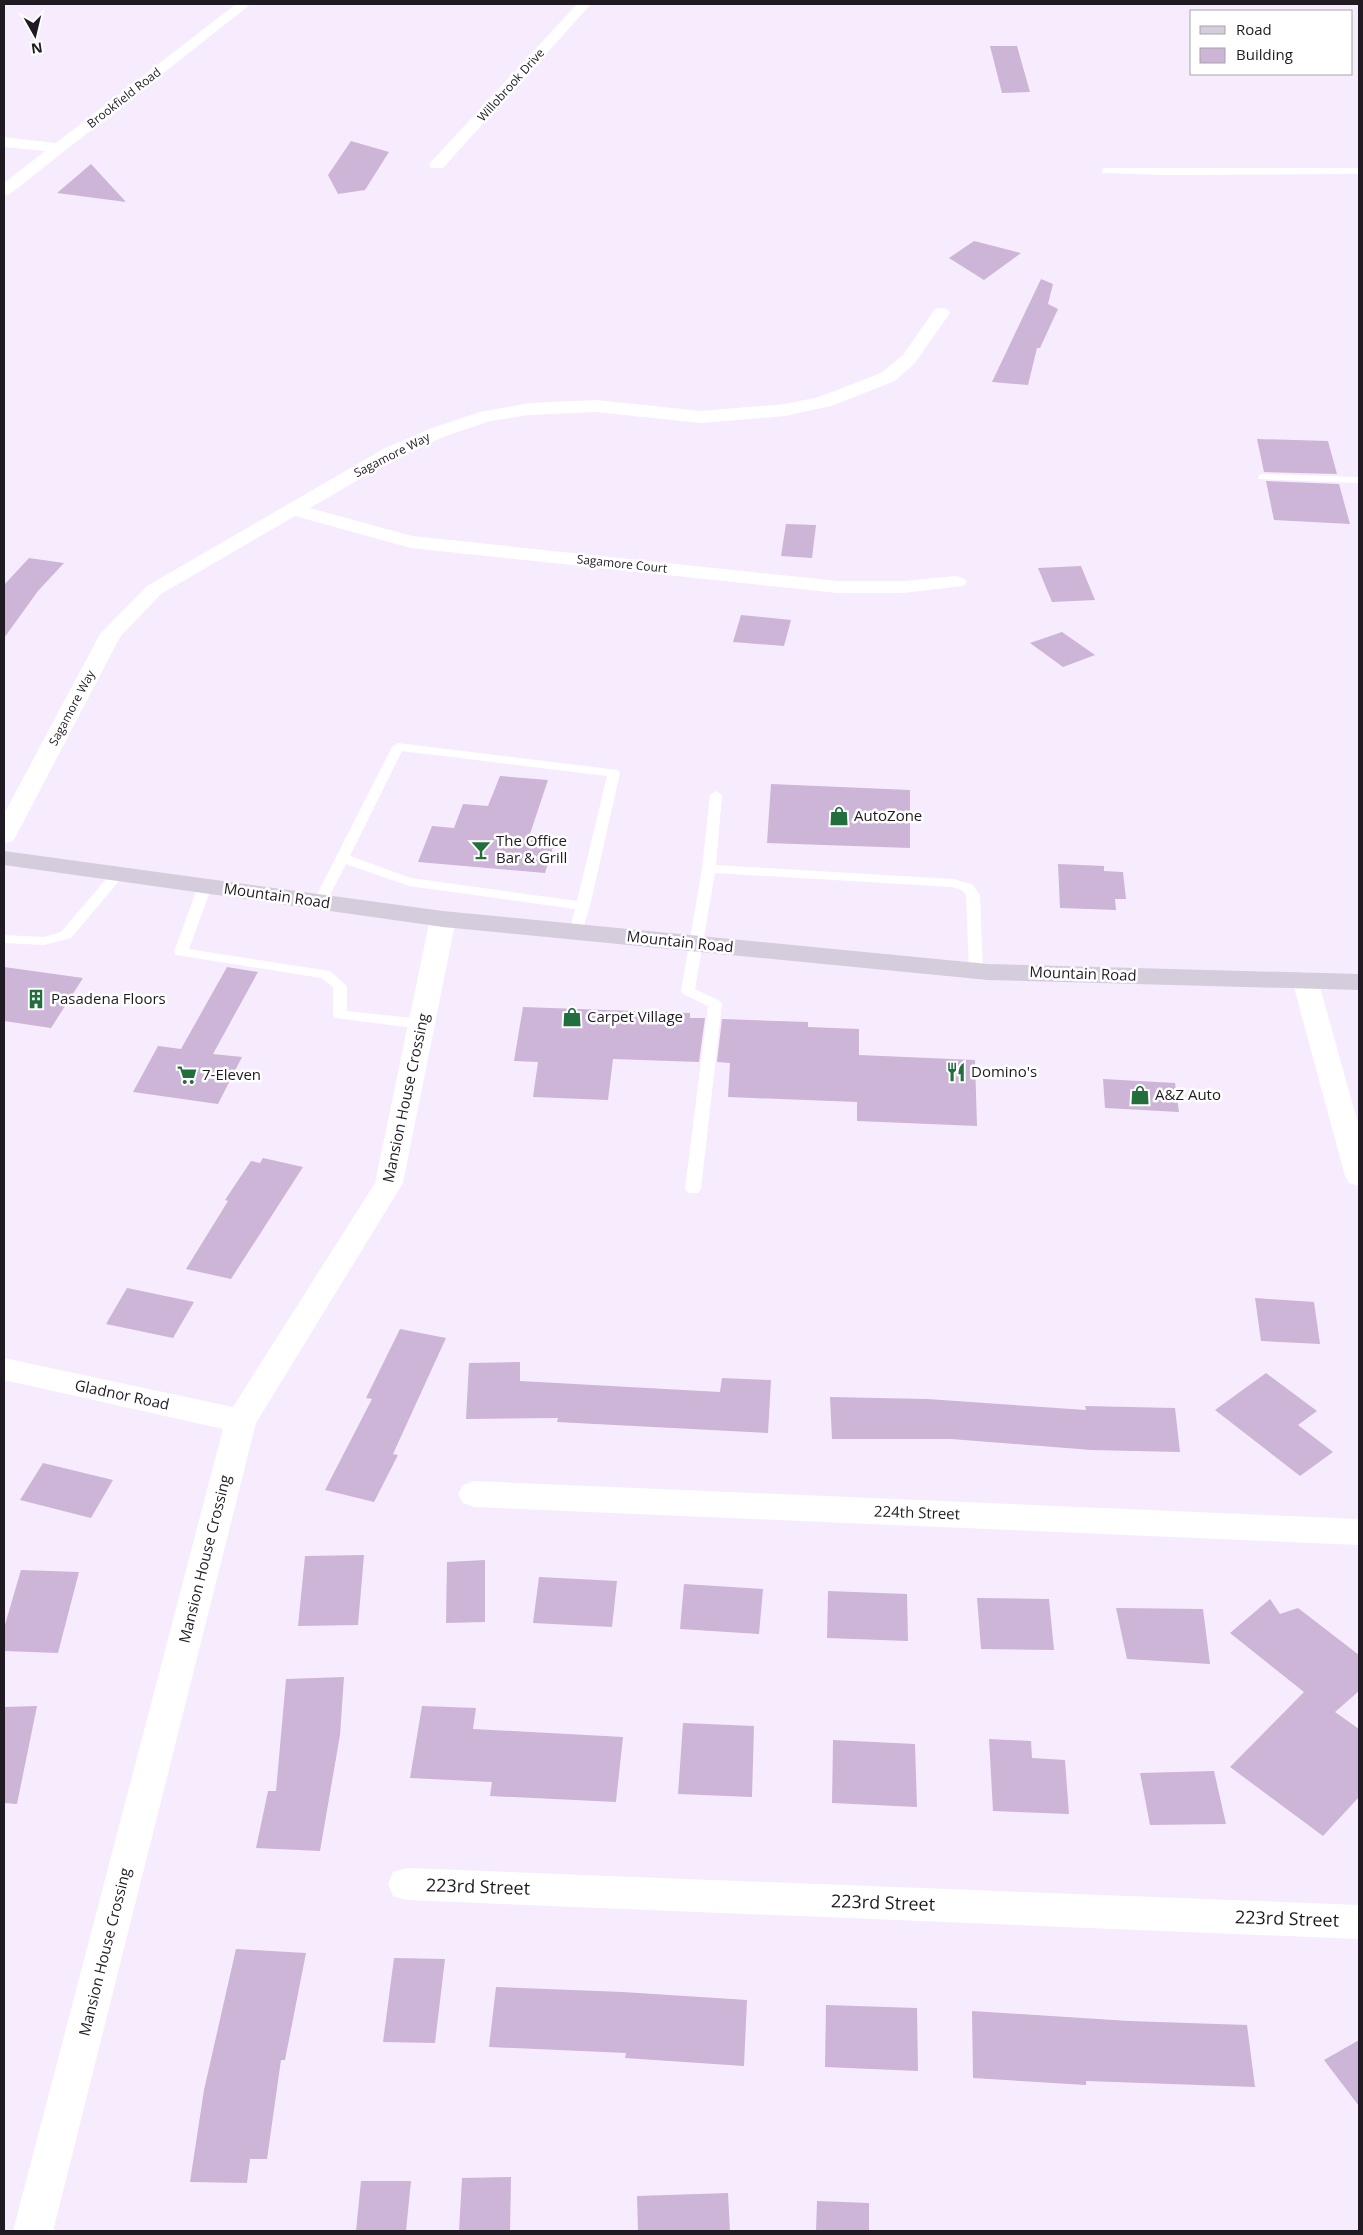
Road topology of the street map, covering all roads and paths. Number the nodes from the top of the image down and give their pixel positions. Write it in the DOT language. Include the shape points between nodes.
graph roads {
  1 [pos="244,4"];
  2 [pos="584,4"];
  3 [pos="4,142"];
  4 [pos="58,148"];
  5 [pos="437,165"];
  6 [pos="1105,171"];
  7 [pos="1359,171"];
  8 [pos="4,191"];
  9 [pos="941,313"];
  10 [pos="1263,477"];
  11 [pos="1359,480"];
  12 [pos="291,509"];
  13 [pos="956,582"];
  14 [pos="716,794"];
  15 [pos="4,836"];
  16 [pos="4,858"];
  17 [pos="342,858"];
  18 [pos="709,869"];
  19 [pos="118,874"];
  20 [pos="205,886"];
  21 [pos="320,902"];
  22 [pos="583,906"];
  23 [pos="443,919"];
  24 [pos="576,932"];
  25 [pos="4,939"];
  26 [pos="695,943"];
  27 [pos="976,970"];
  28 [pos="1306,980"];
  29 [pos="1359,982"];
  30 [pos="422,1024"];
  31 [pos="1359,1176"];
  32 [pos="693,1189"];
  33 [pos="4,1369"];
  34 [pos="241,1421"];
  35 [pos="474,1494"];
  36 [pos="1359,1532"];
  37 [pos="406,1884"];
  38 [pos="1359,1922"];
  39 [pos="33,2231"];
  1 -- 4 [label="street, Brookfield Road"];
  2 -- 5 [label="street, Willobrook Drive"];
  3 -- 4 [label="street"];
  4 -- 8 [label="street, Brookfield Road"];
  6 -- 7 [label="lane"];
  9 -- 12 [label="street, Sagamore Way" via="909,359 888,377 824,402 785,410 701,417 596,406 529,408 487,416 392,452"];
  10 -- 11 [label="lane"];
  12 -- 13 [label="street, Sagamore Court" via="372,533 421,543 838,587 903,587"];
  12 -- 15 [label="street, Sagamore Way" via="154,590 111,634"];
  14 -- 18 [label="lane"];
  16 -- 19 [label="main road, Mountain Road"];
  17 -- 21 [label="lane"];
  17 -- 22 [label="lane" via="409,882"];
  17 -- 22 [label="lane" via="398,747 614,773"];
  18 -- 26 [label="lane"];
  18 -- 27 [label="lane" via="953,883 967,887 973,895"];
  19 -- 20 [label="main road, Mountain Road"];
  19 -- 25 [label="lane" via="66,935 44,941"];
  20 -- 21 [label="main road, Mountain Road"];
  20 -- 30 [label="lane" via="181,952 324,974 340,986 340,1015"];
  21 -- 23 [label="main road, Mountain Road"];
  22 -- 24 [label="lane"];
  23 -- 24 [label="main road, Mountain Road"];
  23 -- 30 [label="street, Mansion House Crossing"];
  24 -- 26 [label="main road, Mountain Road"];
  26 -- 27 [label="main road, Mountain Road"];
  26 -- 32 [label="lane" via="688,991 715,1004"];
  27 -- 28 [label="main road, Mountain Road"];
  28 -- 29 [label="main road, Mountain Road"];
  28 -- 31 [label="street"];
  30 -- 34 [label="street, Mansion House Crossing" via="389,1184"];
  33 -- 34 [label="street, Gladnor Road"];
  34 -- 39 [label="street, Mansion House Crossing"];
  35 -- 36 [label="street, 224th Street"];
  37 -- 38 [label="street, 223rd Street"];
}
